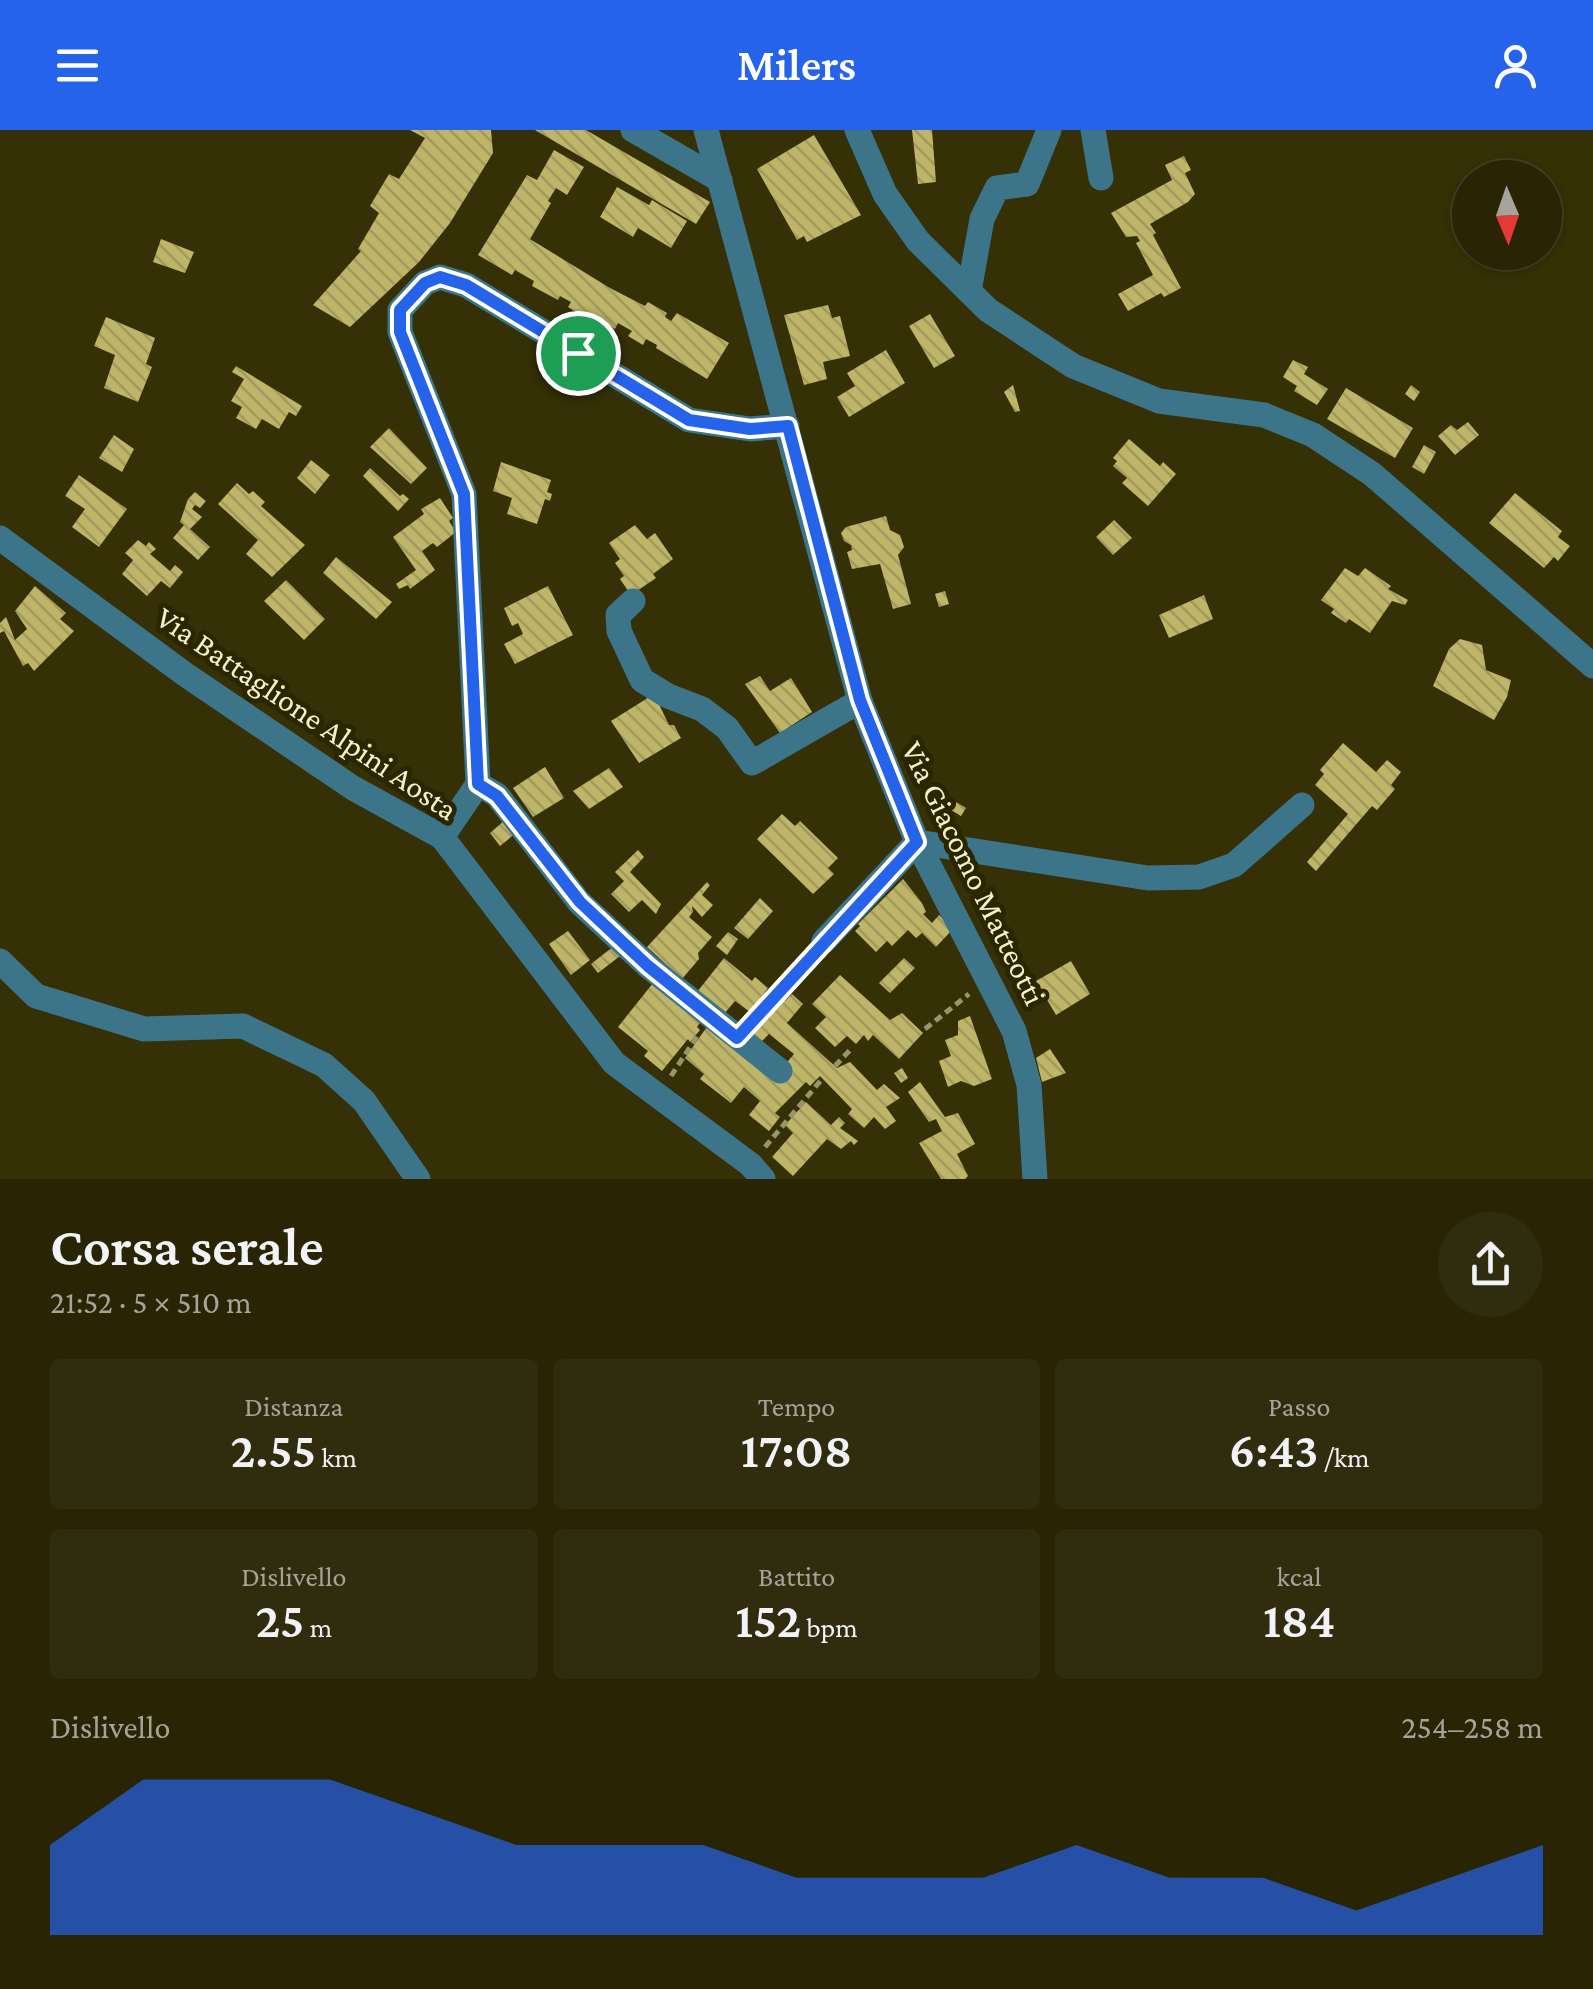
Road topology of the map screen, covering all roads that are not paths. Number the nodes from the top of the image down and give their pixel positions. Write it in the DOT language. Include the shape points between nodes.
graph roads {
  1 [pos="633,130"];
  2 [pos="706,130"];
  3 [pos="857,130"];
  4 [pos="1047,130"];
  5 [pos="1093,130"];
  6 [pos="1100,178"];
  7 [pos="720,180"];
  8 [pos="969,291"];
  9 [pos="788,426"];
  10 [pos="0,538"];
  11 [pos="633,601"];
  12 [pos="1593,666"];
  13 [pos="860,700"];
  14 [pos="478,784"];
  15 [pos="1302,806"];
  16 [pos="442,837"];
  17 [pos="917,842"];
  18 [pos="824,941"];
  19 [pos="0,962"];
  20 [pos="780,1071"];
  21 [pos="757,1172"];
  22 [pos="418,1179"];
  23 [pos="1034,1179"];
  1 -- 7 [label="street"];
  2 -- 7 [label="street, Via Giacomo Matteotti"];
  3 -- 8 [label="street" via="885,194 918,241"];
  4 -- 8 [label="street" via="1027,184 997,188 982,219"];
  5 -- 6 [label="street"];
  7 -- 9 [label="street, Via Giacomo Matteotti"];
  8 -- 12 [label="street" via="1073,366 1159,402 1264,416 1313,434 1372,474"];
  9 -- 13 [label="street, Via Giacomo Matteotti"];
  9 -- 14 [label="street" via="750,429 689,420 466,285 440,277 400,310 400,332 464,494"];
  10 -- 16 [label="street, Via Battaglione Alpini Aosta" via="353,788"];
  11 -- 13 [label="street" via="618,616 619,631 642,680 702,709 727,728 752,763"];
  13 -- 17 [label="street, Via Giacomo Matteotti"];
  14 -- 16 [label="street"];
  14 -- 20 [label="street" via="497,796 580,902"];
  15 -- 17 [label="street" via="1234,864 1199,878 1148,878"];
  16 -- 21 [label="street, Via Battaglione Alpini Aosta" via="614,1063"];
  17 -- 18 [label="street"];
  17 -- 23 [label="street, Via Giacomo Matteotti" via="1014,1031 1028,1085"];
  19 -- 22 [label="street" via="36,996 144,1029 243,1026 324,1065 364,1100"];
}
